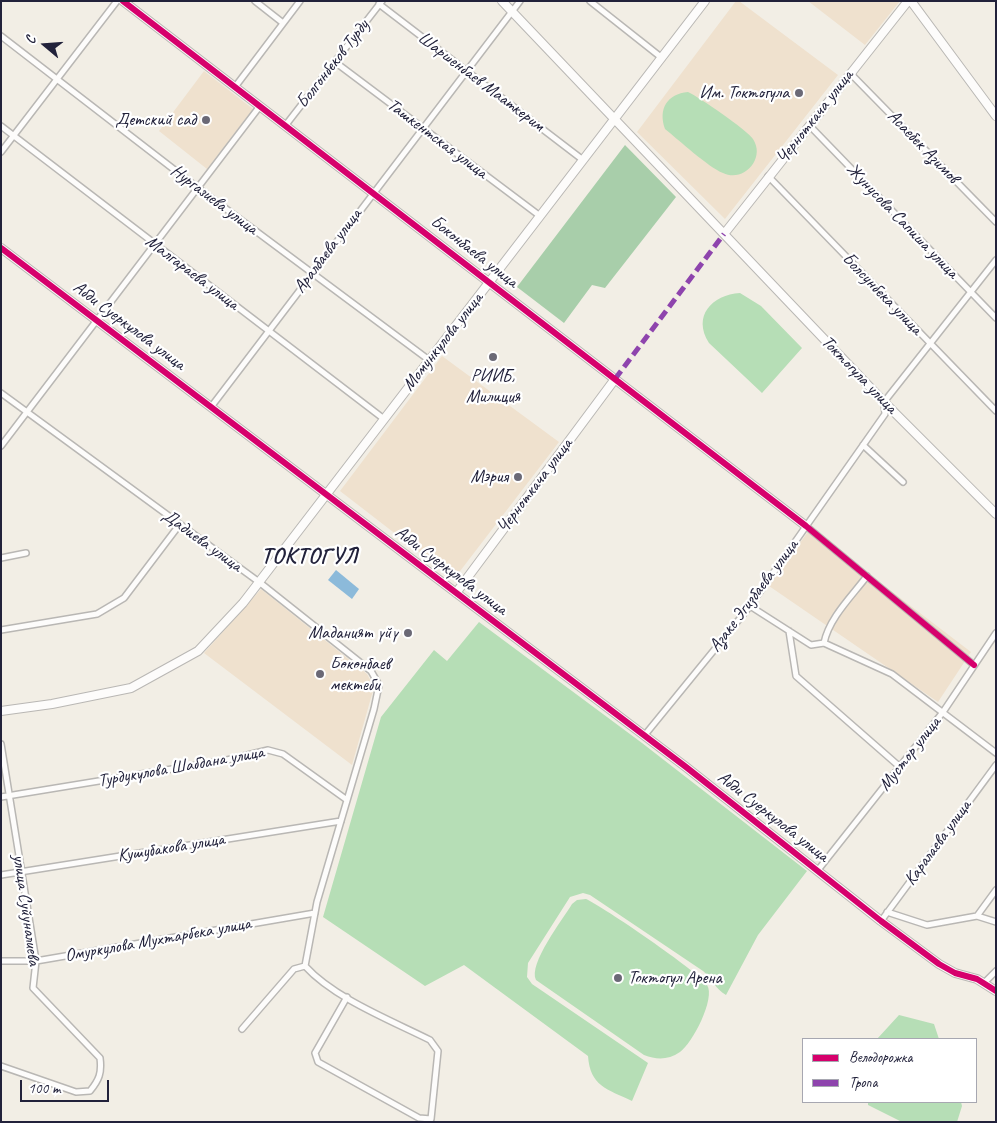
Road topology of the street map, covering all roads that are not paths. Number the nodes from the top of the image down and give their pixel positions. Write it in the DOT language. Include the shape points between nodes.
graph roads {
  1 [pos="116,1"];
  2 [pos="123,1"];
  3 [pos="255,1"];
  4 [pos="300,1"];
  5 [pos="502,1"];
  6 [pos="520,1"];
  7 [pos="590,1"];
  8 [pos="705,1"];
  9 [pos="910,1"];
  10 [pos="381,3"];
  11 [pos="512,12"];
  12 [pos="283,23"];
  13 [pos="1,36"];
  14 [pos="662,58"];
  15 [pos="335,62"];
  16 [pos="466,71"];
  17 [pos="850,73"];
  18 [pos="57,79"];
  19 [pos="235,87"];
  20 [pos="260,106"];
  21 [pos="996,116"];
  22 [pos="614,119"];
  23 [pos="809,125"];
  24 [pos="1,126"];
  25 [pos="285,126"];
  26 [pos="423,128"];
  27 [pos="14,136"];
  28 [pos="1,152"];
  29 [pos="583,160"];
  30 [pos="768,176"];
  31 [pos="198,188"];
  32 [pos="373,193"];
  33 [pos="540,216"];
  34 [pos="996,222"];
  35 [pos="724,234"];
  36 [pos="154,245"];
  37 [pos="1,248"];
  38 [pos="996,260"];
  39 [pos="311,273"];
  40 [pos="489,282"];
  41 [pos="971,292"];
  42 [pos="996,318"];
  43 [pos="97,320"];
  44 [pos="268,330"];
  45 [pos="930,344"];
  46 [pos="429,360"];
  47 [pos="615,379"];
  48 [pos="1,393"];
  49 [pos="884,402"];
  50 [pos="211,407"];
  51 [pos="996,411"];
  52 [pos="27,412"];
  53 [pos="384,419"];
  54 [pos="863,445"];
  55 [pos="1,446"];
  56 [pos="903,482"];
  57 [pos="326,494"];
  58 [pos="996,514"];
  59 [pos="180,524"];
  60 [pos="806,526"];
  61 [pos="26,554"];
  62 [pos="1,558"];
  63 [pos="867,576"];
  64 [pos="259,582"];
  65 [pos="456,593"];
  66 [pos="750,606"];
  67 [pos="1,630"];
  68 [pos="789,631"];
  69 [pos="996,633"];
  70 [pos="824,643"];
  71 [pos="974,666"];
  72 [pos="1,711"];
  73 [pos="943,712"];
  74 [pos="644,736"];
  75 [pos="1,744"];
  76 [pos="996,753"];
  77 [pos="996,765"];
  78 [pos="900,768"];
  79 [pos="10,796"];
  80 [pos="1,797"];
  81 [pos="347,800"];
  82 [pos="341,821"];
  83 [pos="818,870"];
  84 [pos="22,872"];
  85 [pos="1,875"];
  86 [pos="996,890"];
  87 [pos="887,912"];
  88 [pos="315,913"];
  89 [pos="977,916"];
  90 [pos="880,921"];
  91 [pos="996,922"];
  92 [pos="1,961"];
  93 [pos="36,961"];
  94 [pos="305,966"];
  95 [pos="996,971"];
  96 [pos="991,987"];
  97 [pos="347,997"];
  98 [pos="242,1029"];
  99 [pos="1,1066"];
  1 -- 18 [label="street"];
  2 -- 19 [label="street, Боконбаева улица"];
  3 -- 12 [label="street"];
  4 -- 12 [label="street"];
  5 -- 11 [label="street, Токтогула улица"];
  6 -- 11 [label="street, Аралбаева улица"];
  7 -- 14 [label="street"];
  8 -- 14 [label="street, Момункулова улица"];
  9 -- 17 [label="street, Черноткача улица"];
  9 -- 21 [label="street"];
  10 -- 15 [label="street, Болгонбеков Турду"];
  10 -- 16 [label="street, Шаршенбаев Мааткерим"];
  11 -- 16 [label="street, Аралбаева улица"];
  11 -- 22 [label="street, Токтогула улица"];
  12 -- 19 [label="street"];
  13 -- 18 [label="street, Нургазиева улица"];
  14 -- 22 [label="street, Момункулова улица"];
  15 -- 25 [label="street, Болгонбеков Турду"];
  15 -- 26 [label="street, Ташкентская улица"];
  16 -- 26 [label="street, Аралбаева улица"];
  16 -- 29 [label="street, Шаршенбаев Мааткерим"];
  17 -- 23 [label="street, Черноткача улица"];
  17 -- 34 [label="street, Асаебек Азимов"];
  18 -- 27 [label="street"];
  18 -- 31 [label="street, Нургазиева улица"];
  19 -- 20 [label="street, Боконбаева улица"];
  20 -- 25 [label="street, Боконбаева улица"];
  20 -- 31 [label="street"];
  22 -- 29 [label="street, Момункулова улица"];
  22 -- 35 [label="street, Токтогула улица"];
  23 -- 30 [label="street, Черноткача улица"];
  23 -- 41 [label="street, Жунусова Сапиша улица"];
  24 -- 27 [label="street, Малгараева улица"];
  25 -- 32 [label="street, Боконбаева улица"];
  26 -- 32 [label="street, Аралбаева улица"];
  26 -- 33 [label="street, Ташкентская улица"];
  27 -- 28 [label="street"];
  27 -- 36 [label="street, Малгараева улица"];
  29 -- 33 [label="street, Момункулова улица"];
  30 -- 35 [label="street, Черноткача улица"];
  30 -- 45 [label="street, Болсунбека улица"];
  31 -- 36 [label="street"];
  31 -- 39 [label="street, Нургазиева улица"];
  32 -- 39 [label="street, Аралбаева улица"];
  32 -- 40 [label="street, Боконбаева улица"];
  33 -- 40 [label="street, Момункулова улица"];
  35 -- 49 [label="street, Токтогула улица"];
  36 -- 43 [label="street"];
  36 -- 44 [label="street, Малгараева улица"];
  37 -- 43 [label="street, Абди Суеркулова улица"];
  38 -- 41 [label="street, Азаке Эгизбаева улица"];
  39 -- 44 [label="street, Аралбаева улица"];
  39 -- 46 [label="street, Нургазиева улица"];
  40 -- 46 [label="street, Момункулова улица"];
  40 -- 47 [label="street, Боконбаева улица"];
  41 -- 42 [label="street, Жунусова Сапиша улица"];
  41 -- 45 [label="street, Азаке Эгизбаева улица"];
  43 -- 50 [label="street, Абди Суеркулова улица"];
  43 -- 52 [label="street"];
  44 -- 50 [label="street, Аралбаева улица"];
  44 -- 53 [label="street, Малгараева улица"];
  45 -- 49 [label="street, Азаке Эгизбаева улица"];
  45 -- 51 [label="street, Болсунбека улица"];
  46 -- 53 [label="street, Момункулова улица"];
  47 -- 60 [label="street, Боконбаева улица"];
  47 -- 65 [label="street, Черноткача улица"];
  48 -- 52 [label="street, Дадиева улица"];
  49 -- 54 [label="street, Азаке Эгизбаева улица" via="885,414"];
  49 -- 58 [label="street, Токтогула улица"];
  50 -- 57 [label="street, Абди Суеркулова улица"];
  52 -- 55 [label="street"];
  52 -- 59 [label="street, Дадиева улица"];
  53 -- 57 [label="street, Момункулова улица"];
  54 -- 56 [label="street"];
  54 -- 60 [label="street, Азаке Эгизбаева улица"];
  57 -- 64 [label="street, Момункулова улица"];
  57 -- 65 [label="street, Абди Суеркулова улица"];
  59 -- 64 [label="street, Дадиева улица"];
  59 -- 67 [label="street" via="124,598 97,614"];
  60 -- 63 [label="street"];
  60 -- 66 [label="street, Азаке Эгизбаева улица"];
  61 -- 62 [label="street"];
  63 -- 70 [label="street" via="835,618"];
  63 -- 71 [label="street"];
  64 -- 72 [label="street, Момункулова улица" via="198,652 131,688"];
  64 -- 81 [label="street, Дадиева улица" via="371,671 378,685"];
  65 -- 74 [label="street, Абди Суеркулова улица"];
  66 -- 68 [label="street"];
  66 -- 74 [label="street, Азаке Эгизбаева улица"];
  68 -- 70 [label="street" via="811,645"];
  68 -- 78 [label="street" via="796,676"];
  69 -- 71 [label="street, Мустор улица"];
  70 -- 73 [label="street" via="892,674"];
  71 -- 73 [label="street, Мустор улица"];
  73 -- 76 [label="street"];
  73 -- 78 [label="street, Мустор улица"];
  74 -- 83 [label="street, Абди Суеркулова улица"];
  75 -- 79 [label="street, улица Суйуналиева"];
  77 -- 87 [label="street, Каралаева улица"];
  78 -- 83 [label="street, Мустор улица"];
  79 -- 80 [label="street, Турдукулова Шабдана улица"];
  79 -- 81 [label="street, Турдукулова Шабдана улица" via="268,750 283,754"];
  79 -- 84 [label="street, улица Суйуналиева"];
  81 -- 82 [label="street, Дадиева улица"];
  82 -- 84 [label="street, Кушубакова улица"];
  82 -- 88 [label="street, Дадиева улица"];
  83 -- 90 [label="street, Абди Суеркулова улица"];
  84 -- 85 [label="street, Кушубакова улица"];
  84 -- 93 [label="street, улица Суйуналиева"];
  86 -- 89 [label="street"];
  87 -- 89 [label="street" via="927,926"];
  87 -- 90 [label="street, Каралаева улица"];
  88 -- 93 [label="street, Омуркулова Мухтарбека улица"];
  88 -- 94 [label="street, Дадиева улица"];
  89 -- 91 [label="street"];
  90 -- 96 [label="street, Абди Суеркулова улица" via="939,964"];
  92 -- 93 [label="street, Омуркулова Мухтарбека улица"];
  93 -- 99 [label="street, улица Суйуналиева" via="33,988 100,1058 99,1080 90,1092 76,1092"];
  94 -- 97 [label="street"];
  94 -- 98 [label="street" via="294,970"];
  95 -- 96 [label="street"];
  97 -- 97 [label="street" via="315,1053 318,1062 419,1118 430,1119 438,1051 430,1040"];
}
